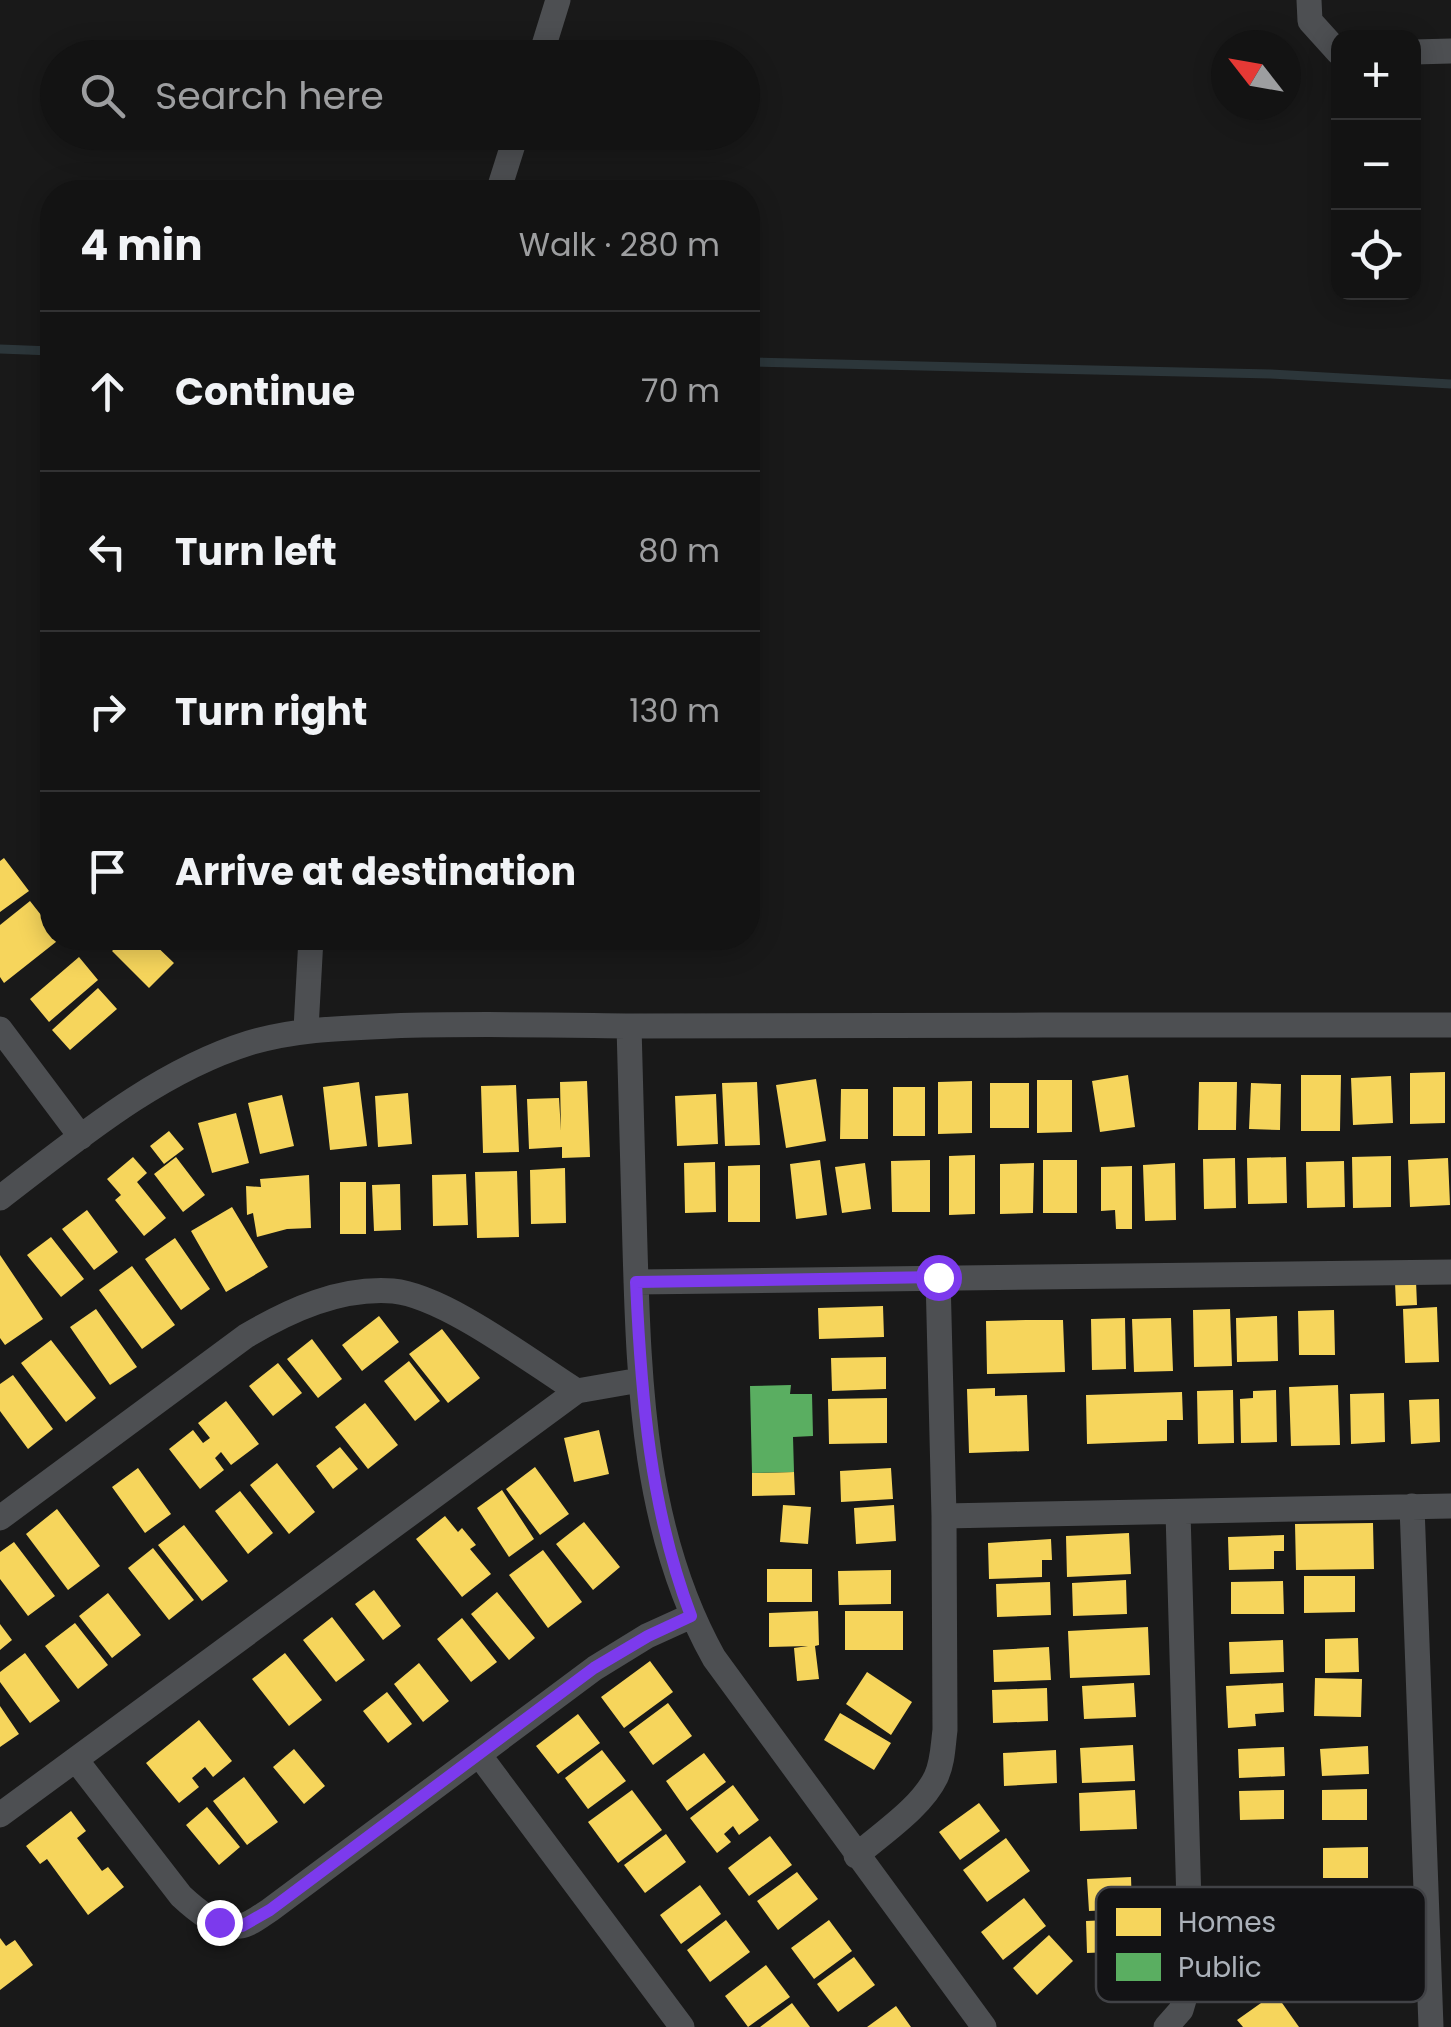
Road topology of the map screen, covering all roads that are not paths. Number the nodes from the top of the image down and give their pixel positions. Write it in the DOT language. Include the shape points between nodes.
graph roads {
  1 [pos="558,0"];
  2 [pos="1310,0"];
  3 [pos="546,40"];
  4 [pos="1331,44"];
  5 [pos="1451,51"];
  6 [pos="1421,52"];
  7 [pos="511,150"];
  8 [pos="502,180"];
  9 [pos="309,950"];
  10 [pos="1451,1025"];
  11 [pos="629,1026"];
  12 [pos="0,1028"];
  13 [pos="306,1029"];
  14 [pos="81,1137"];
  15 [pos="0,1198"];
  16 [pos="1451,1272"];
  17 [pos="938,1277"];
  18 [pos="636,1282"];
  19 [pos="640,1380"];
  20 [pos="577,1392"];
  21 [pos="1412,1506"];
  22 [pos="1451,1506"];
  23 [pos="1178,1512"];
  24 [pos="944,1516"];
  25 [pos="0,1518"];
  26 [pos="691,1616"];
  27 [pos="480,1756"];
  28 [pos="76,1760"];
  29 [pos="0,1815"];
  30 [pos="856,1856"];
  31 [pos="1189,1887"];
  32 [pos="1183,2002"];
  33 [pos="682,2027"];
  34 [pos="984,2027"];
  35 [pos="1166,2027"];
  36 [pos="1432,2027"];
  1 -- 3 [label="street"];
  2 -- 4 [label="street" via="1310,21"];
  5 -- 6 [label="street"];
  7 -- 8 [label="street"];
  9 -- 13 [label="street"];
  10 -- 11 [label="street"];
  11 -- 13 [label="street" via="485,1022"];
  11 -- 18 [label="street"];
  12 -- 14 [label="street"];
  13 -- 14 [label="street" via="206,1059"];
  14 -- 15 [label="street"];
  16 -- 17 [label="street"];
  17 -- 18 [label="street"];
  17 -- 24 [label="street"];
  18 -- 19 [label="street"];
  19 -- 20 [label="street"];
  19 -- 26 [label="street" via="659,1513"];
  20 -- 25 [label="street" via="428,1301 396,1291 362,1291 318,1301 246,1336"];
  20 -- 28 [label="street"];
  21 -- 22 [label="street"];
  21 -- 23 [label="street"];
  21 -- 36 [label="street"];
  23 -- 24 [label="street"];
  23 -- 31 [label="street"];
  24 -- 30 [label="street" via="942,1759 920,1799"];
  26 -- 27 [label="street" via="594,1668"];
  26 -- 30 [label="street"];
  27 -- 28 [label="street" via="242,1926 219,1922 181,1896"];
  27 -- 33 [label="street"];
  28 -- 29 [label="street"];
  30 -- 34 [label="street"];
  32 -- 35 [label="street"];
}
